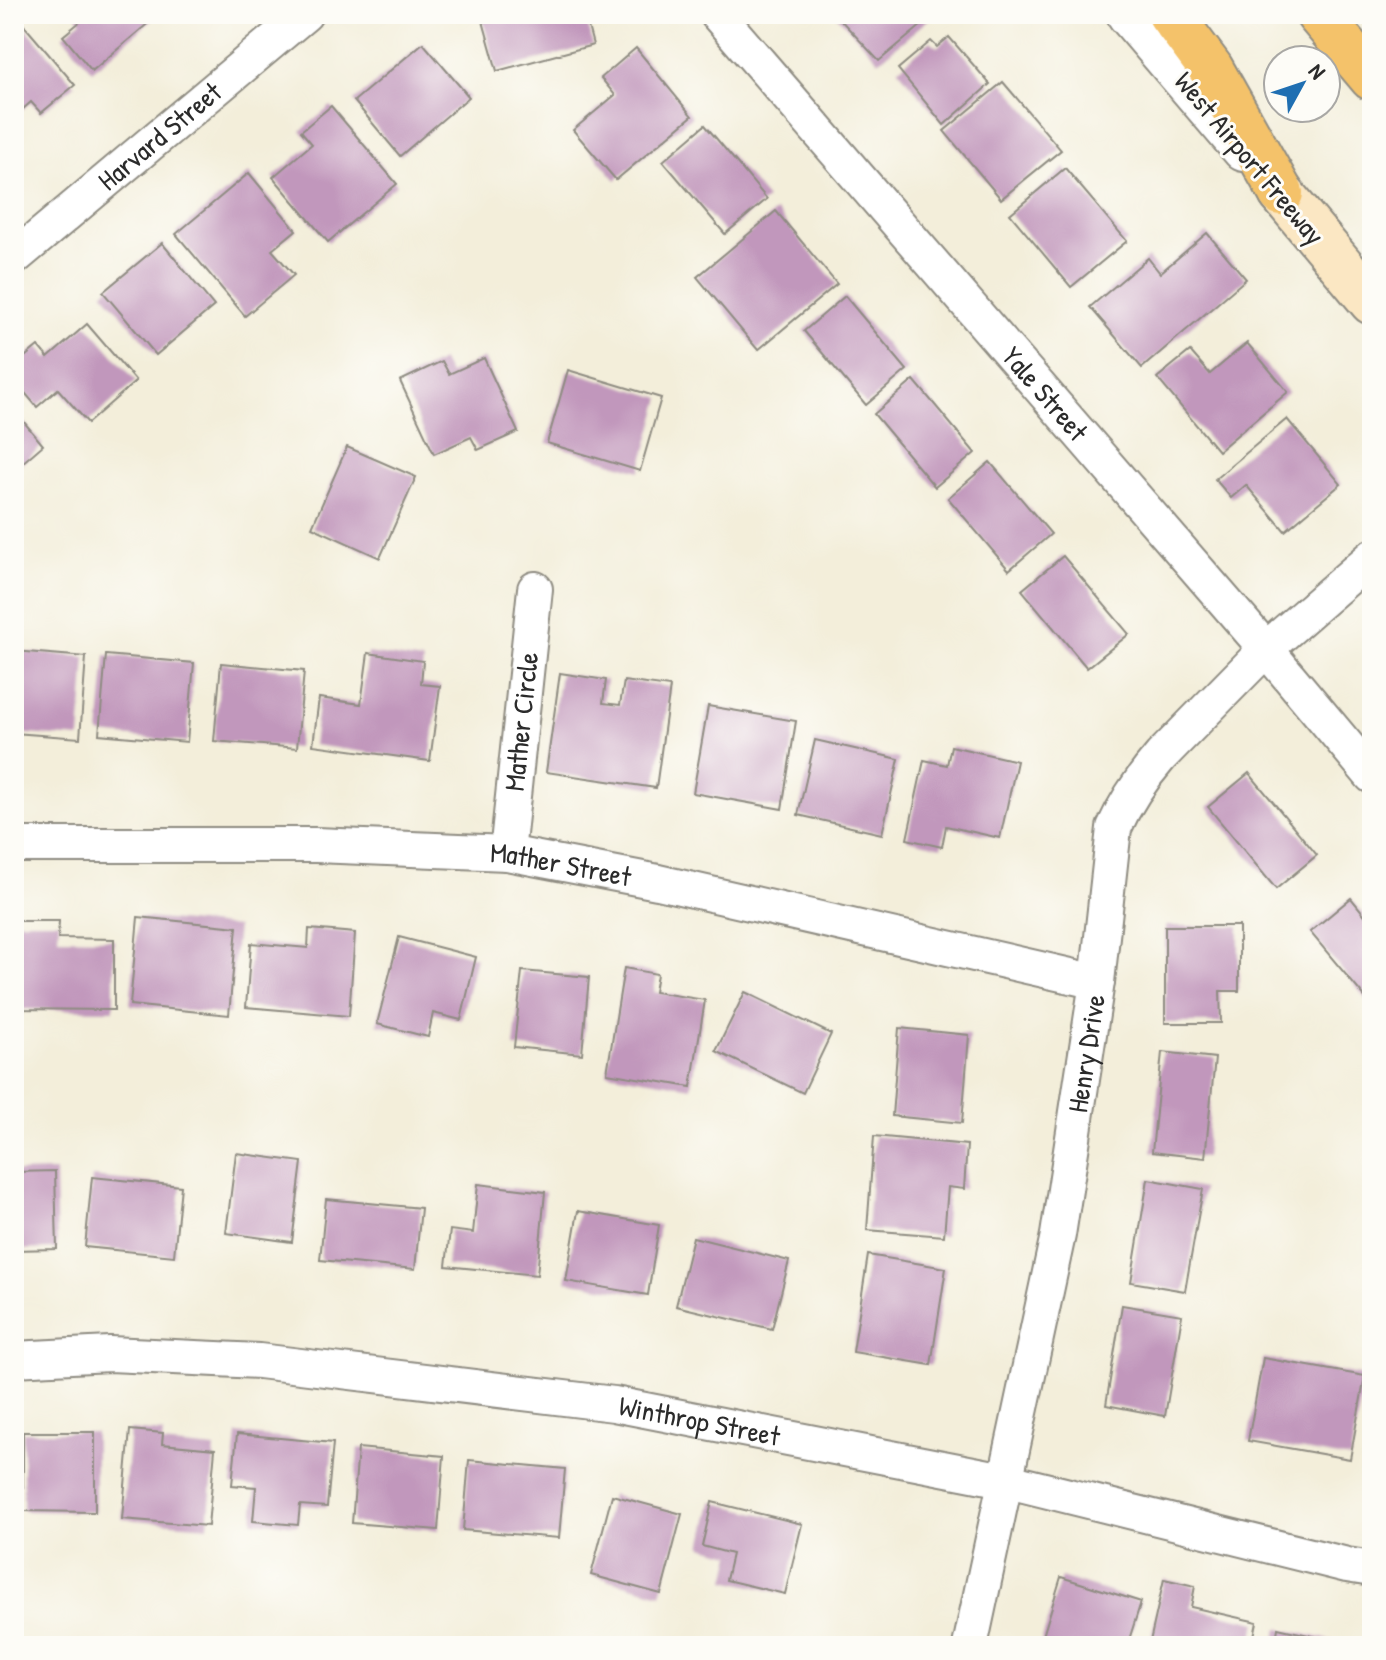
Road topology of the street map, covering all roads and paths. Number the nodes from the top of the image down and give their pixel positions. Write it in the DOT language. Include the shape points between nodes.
graph roads {
  1 [pos="305,14"];
  2 [pos="717,14"];
  3 [pos="1128,14"];
  4 [pos="1170,14"];
  5 [pos="1318,14"];
  6 [pos="1372,78"];
  7 [pos="1281,193"];
  8 [pos="14,258"];
  9 [pos="1372,302"];
  10 [pos="1372,557"];
  11 [pos="535,589"];
  12 [pos="1266,649"];
  13 [pos="1372,776"];
  14 [pos="14,845"];
  15 [pos="507,853"];
  16 [pos="1097,982"];
  17 [pos="14,1359"];
  18 [pos="1004,1480"];
  19 [pos="1372,1569"];
  20 [pos="970,1646"];
  1 -- 8 [label="street, Harvard Street"];
  2 -- 12 [label="street, Yale Street"];
  3 -- 7 [label="street, West Airport Freeway"];
  4 -- 7 [label="highway" via="1211,69"];
  5 -- 6 [label="highway"];
  7 -- 9 [label="main road, West Airport Freeway"];
  10 -- 12 [label="street, Henry Drive"];
  11 -- 15 [label="street, Mather Circle"];
  12 -- 13 [label="street, Yale Street"];
  12 -- 16 [label="street, Henry Drive" via="1161,756 1122,809 1114,828"];
  14 -- 15 [label="street, Mather Street" via="316,845"];
  15 -- 16 [label="street, Mather Street"];
  16 -- 18 [label="street, Henry Drive" via="1058,1235"];
  17 -- 18 [label="street, Winthrop Street" via="110,1354 259,1361 598,1402"];
  18 -- 19 [label="street, Winthrop Street"];
  18 -- 20 [label="street, Henry Drive"];
}
